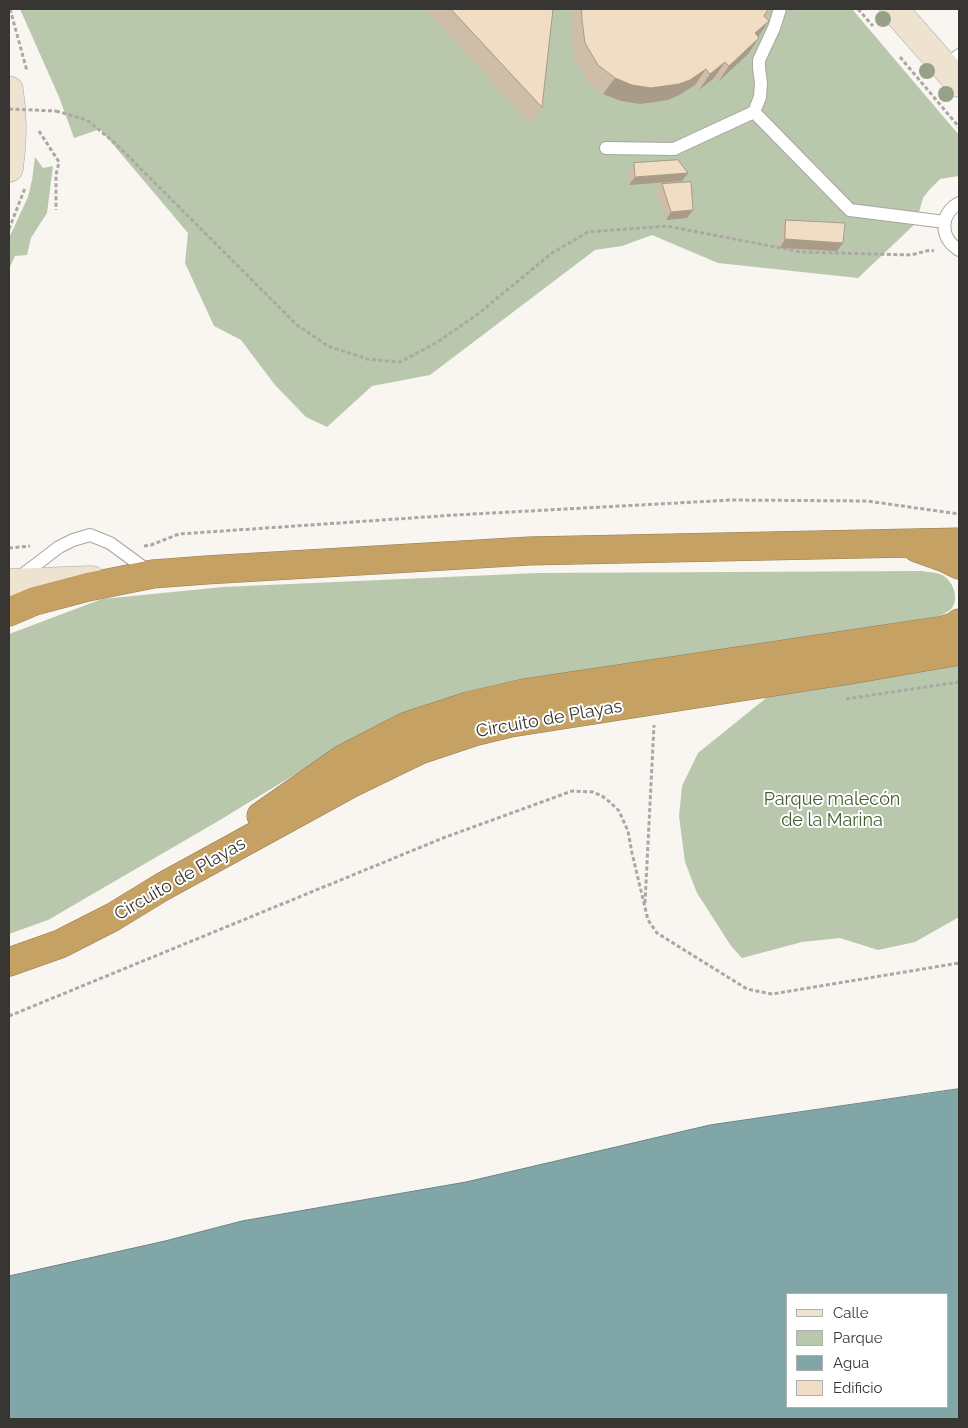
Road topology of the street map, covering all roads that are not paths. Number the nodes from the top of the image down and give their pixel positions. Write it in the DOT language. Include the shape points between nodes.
graph roads {
  1 [pos="780,9"];
  2 [pos="894,9"];
  3 [pos="955,68"];
  4 [pos="9,90"];
  5 [pos="754,112"];
  6 [pos="606,148"];
  7 [pos="9,168"];
  8 [pos="959,203"];
  9 [pos="944,222"];
  10 [pos="959,250"];
  11 [pos="898,542"];
  12 [pos="959,542"];
  13 [pos="959,565"];
  14 [pos="143,576"];
  15 [pos="10,583"];
  16 [pos="9,612"];
  17 [pos="959,623"];
  18 [pos="959,651"];
  19 [pos="162,887"];
  20 [pos="9,962"];
  1 -- 5 [label="lane" via="760,60 762,83"];
  2 -- 3 [label="main road"];
  4 -- 7 [label="main road" via="12,146"];
  5 -- 6 [label="lane" via="674,149"];
  5 -- 9 [label="lane" via="850,210"];
  8 -- 9 [label="lane" via="947,214"];
  9 -- 10 [label="lane" via="948,240"];
  11 -- 12 [label="highway"];
  11 -- 13 [label="highway"];
  11 -- 14 [label="highway" via="529,551"];
  14 -- 15 [label="main road"];
  14 -- 15 [label="lane" via="120,550 90,535 59,548"];
  14 -- 16 [label="highway" via="54,595"];
  17 -- 19 [label="highway" via="944,630 524,693 468,706 406,726 343,759"];
  18 -- 19 [label="highway, Circuito de Playas" via="511,723 474,732 420,750 350,784"];
  19 -- 20 [label="highway, Circuito de Playas" via="60,944"];
}
